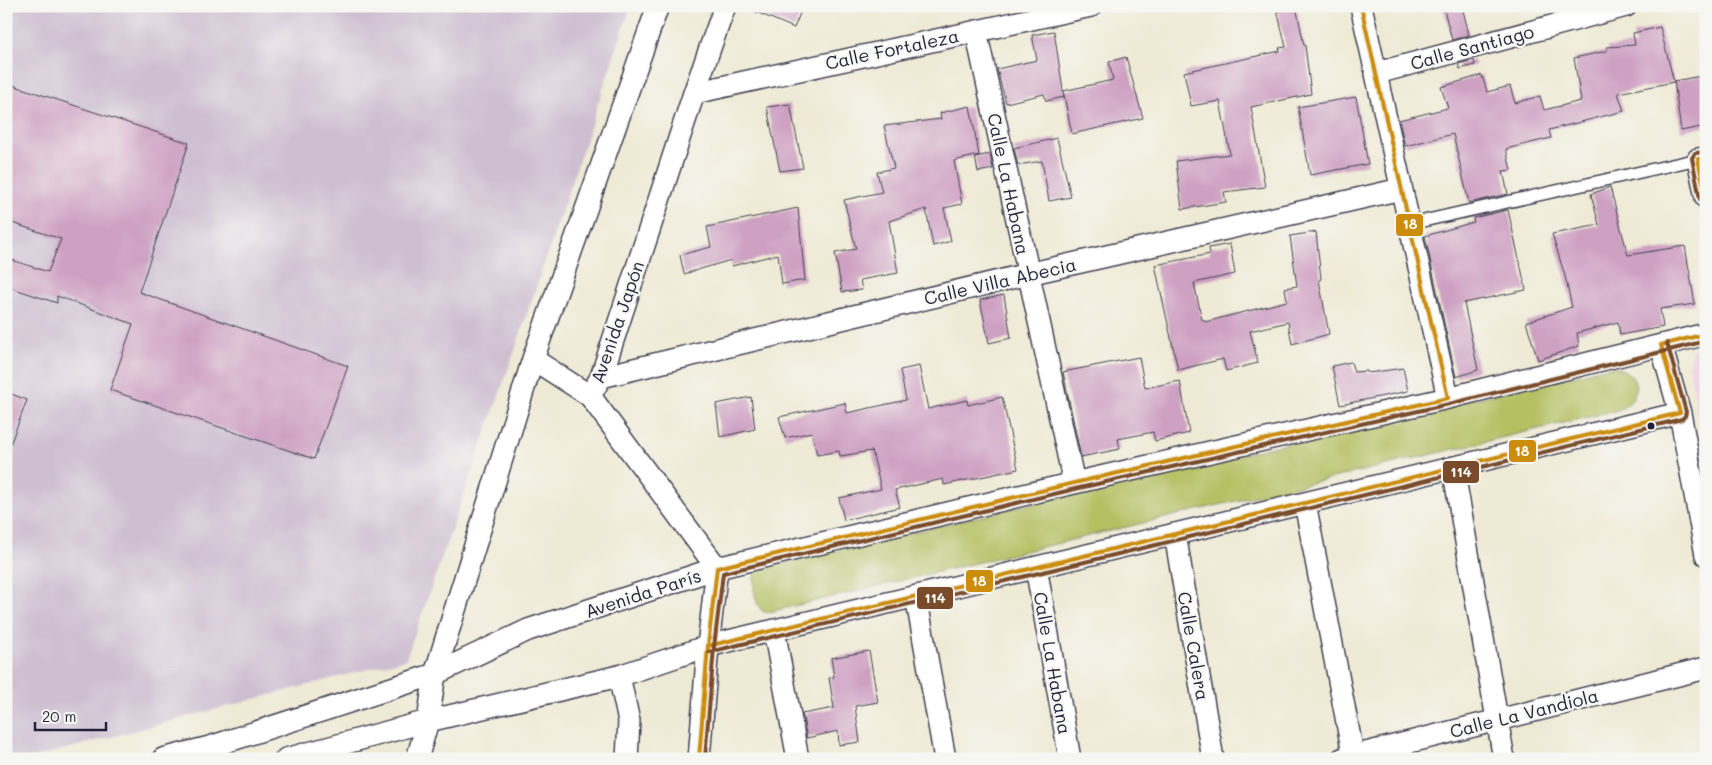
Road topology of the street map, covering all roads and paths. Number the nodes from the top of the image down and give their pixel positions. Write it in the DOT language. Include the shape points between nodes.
graph roads {
  1 [pos="658,6"];
  2 [pos="725,6"];
  3 [pos="1091,6"];
  4 [pos="1361,6"];
  5 [pos="1626,6"];
  6 [pos="1590,11"];
  7 [pos="976,31"];
  8 [pos="1377,73"];
  9 [pos="694,93"];
  10 [pos="1702,159"];
  11 [pos="1401,189"];
  12 [pos="1706,198"];
  13 [pos="1410,224"];
  14 [pos="1028,274"];
  15 [pos="1706,334"];
  16 [pos="1662,345"];
  17 [pos="534,359"];
  18 [pos="601,377"];
  19 [pos="590,396"];
  20 [pos="1448,398"];
  21 [pos="1680,413"];
  22 [pos="1453,468"];
  23 [pos="1074,483"];
  24 [pos="1305,503"];
  25 [pos="1175,534"];
  26 [pos="1706,555"];
  27 [pos="1036,567"];
  28 [pos="717,568"];
  29 [pos="916,596"];
  30 [pos="774,630"];
  31 [pos="708,646"];
  32 [pos="1706,668"];
  33 [pos="434,674"];
  34 [pos="619,676"];
  35 [pos="1497,720"];
  36 [pos="428,721"];
  37 [pos="1350,758"];
  38 [pos="163,759"];
  39 [pos="286,759"];
  40 [pos="416,759"];
  41 [pos="627,759"];
  42 [pos="699,759"];
  43 [pos="798,759"];
  44 [pos="945,759"];
  45 [pos="1070,759"];
  46 [pos="1213,759"];
  47 [pos="1504,759"];
  1 -- 17 [label="street"];
  2 -- 9 [label="street, Avenida Japón"];
  3 -- 7 [label="street, Calle Fortaleza"];
  4 -- 8 [label="street"];
  5 -- 6 [label="street, Calle Santiago"];
  6 -- 8 [label="street, Calle Santiago"];
  7 -- 9 [label="street, Calle Fortaleza"];
  7 -- 14 [label="street, Calle La Habana"];
  8 -- 11 [label="street"];
  9 -- 18 [label="street, Avenida Japón"];
  10 -- 12 [label="street"];
  10 -- 13 [label="lane"];
  11 -- 13 [label="street"];
  11 -- 14 [label="street, Calle Villa Abecia"];
  13 -- 20 [label="street"];
  14 -- 18 [label="street, Calle Villa Abecia"];
  14 -- 23 [label="street, Calle La Habana"];
  15 -- 16 [label="street, Avenida París"];
  16 -- 20 [label="street, Avenida París"];
  16 -- 21 [label="street"];
  17 -- 19 [label="street"];
  17 -- 33 [label="street"];
  18 -- 19 [label="street, Avenida Japón"];
  19 -- 28 [label="street, Avenida Japón"];
  20 -- 23 [label="street, Avenida París"];
  21 -- 22 [label="street"];
  21 -- 26 [label="street"];
  22 -- 24 [label="street"];
  22 -- 35 [label="street"];
  23 -- 28 [label="street, Avenida París"];
  24 -- 25 [label="street"];
  24 -- 37 [label="street"];
  25 -- 27 [label="street"];
  25 -- 46 [label="street, Calle Calera"];
  27 -- 29 [label="street"];
  27 -- 45 [label="street, Calle La Habana"];
  28 -- 31 [label="street"];
  28 -- 33 [label="street, Avenida París" via="528,630"];
  29 -- 30 [label="street"];
  29 -- 44 [label="street"];
  30 -- 31 [label="street"];
  30 -- 43 [label="street"];
  31 -- 34 [label="street"];
  31 -- 42 [label="street"];
  32 -- 35 [label="street, Calle La Vandiola"];
  33 -- 36 [label="street"];
  33 -- 38 [label="street, Avenida París" via="210,747"];
  34 -- 36 [label="street"];
  34 -- 41 [label="street" via="629,721"];
  35 -- 37 [label="street, Calle La Vandiola"];
  35 -- 47 [label="street"];
  36 -- 39 [label="street"];
  36 -- 40 [label="street"];
}
